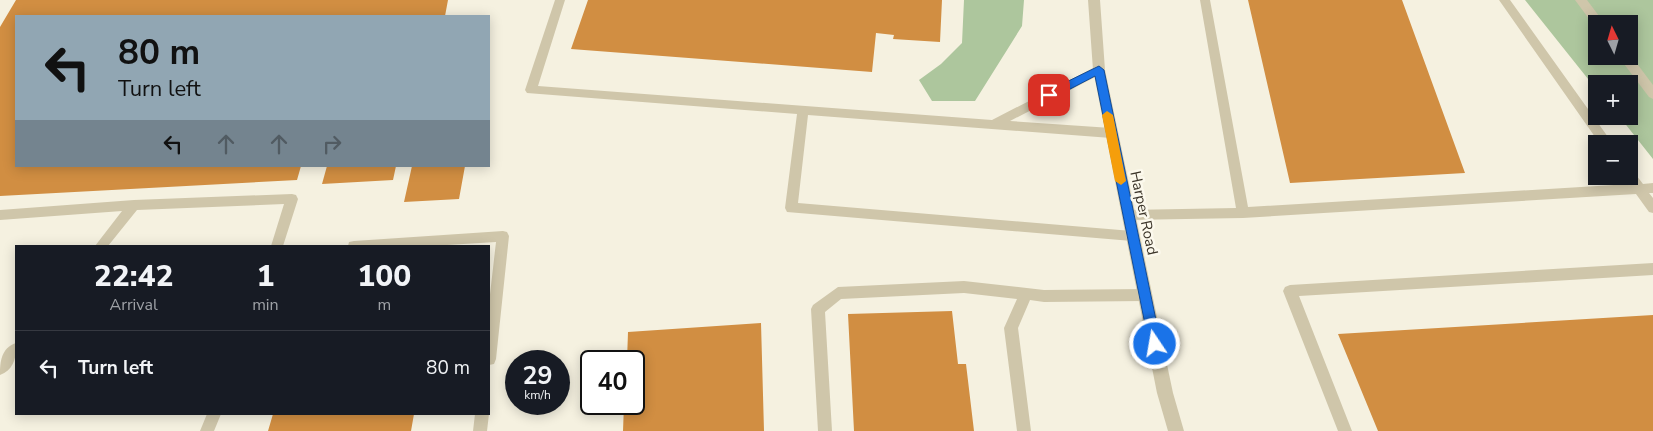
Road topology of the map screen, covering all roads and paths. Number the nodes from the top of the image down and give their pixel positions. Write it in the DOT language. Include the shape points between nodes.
graph roads {
  1 [pos="560,0"];
  2 [pos="1094,0"];
  3 [pos="1205,0"];
  4 [pos="1504,0"];
  5 [pos="1581,0"];
  6 [pos="1592,15"];
  7 [pos="1631,65"];
  8 [pos="1099,70"];
  9 [pos="1653,94"];
  10 [pos="803,110"];
  11 [pos="992,124"];
  12 [pos="1111,133"];
  13 [pos="1601,135"];
  14 [pos="1636,185"];
  15 [pos="1653,188"];
  16 [pos="1639,189"];
  17 [pos="134,205"];
  18 [pos="1653,208"];
  19 [pos="1243,212"];
  20 [pos="0,215"];
  21 [pos="1128,215"];
  22 [pos="1132,236"];
  23 [pos="102,245"];
  24 [pos="277,245"];
  25 [pos="369,245"];
  26 [pos="1653,269"];
  27 [pos="1026,294"];
  28 [pos="1144,295"];
  29 [pos="15,350"];
  30 [pos="490,350"];
  31 [pos="0,369"];
  32 [pos="214,415"];
  33 [pos="482,415"];
  34 [pos="207,431"];
  35 [pos="480,431"];
  36 [pos="825,431"];
  37 [pos="1024,431"];
  38 [pos="1176,431"];
  39 [pos="1345,431"];
  1 -- 10 [label="lane" via="531,90"];
  2 -- 8 [label="street, Harper Road"];
  3 -- 19 [label="lane"];
  4 -- 13 [label="lane"];
  5 -- 6 [label="street"];
  7 -- 9 [label="street"];
  8 -- 11 [label="lane"];
  8 -- 12 [label="street, Harper Road"];
  10 -- 11 [label="lane"];
  10 -- 22 [label="lane" via="791,208"];
  11 -- 12 [label="lane"];
  12 -- 21 [label="street, Harper Road"];
  14 -- 16 [label="lane"];
  15 -- 16 [label="lane"];
  16 -- 18 [label="lane"];
  16 -- 19 [label="lane"];
  17 -- 20 [label="lane"];
  17 -- 23 [label="lane"];
  17 -- 24 [label="lane" via="292,199"];
  19 -- 21 [label="lane"];
  21 -- 22 [label="street, Harper Road"];
  22 -- 28 [label="street, Harper Road"];
  25 -- 30 [label="lane" via="503,236"];
  26 -- 39 [label="lane" via="1290,290"];
  27 -- 28 [label="lane"];
  27 -- 36 [label="lane" via="964,287 838,293 818,309"];
  27 -- 37 [label="lane" via="1010,328"];
  28 -- 38 [label="street, Harper Road"];
  29 -- 31 [label="lane"];
  32 -- 34 [label="lane"];
  33 -- 35 [label="lane"];
}
